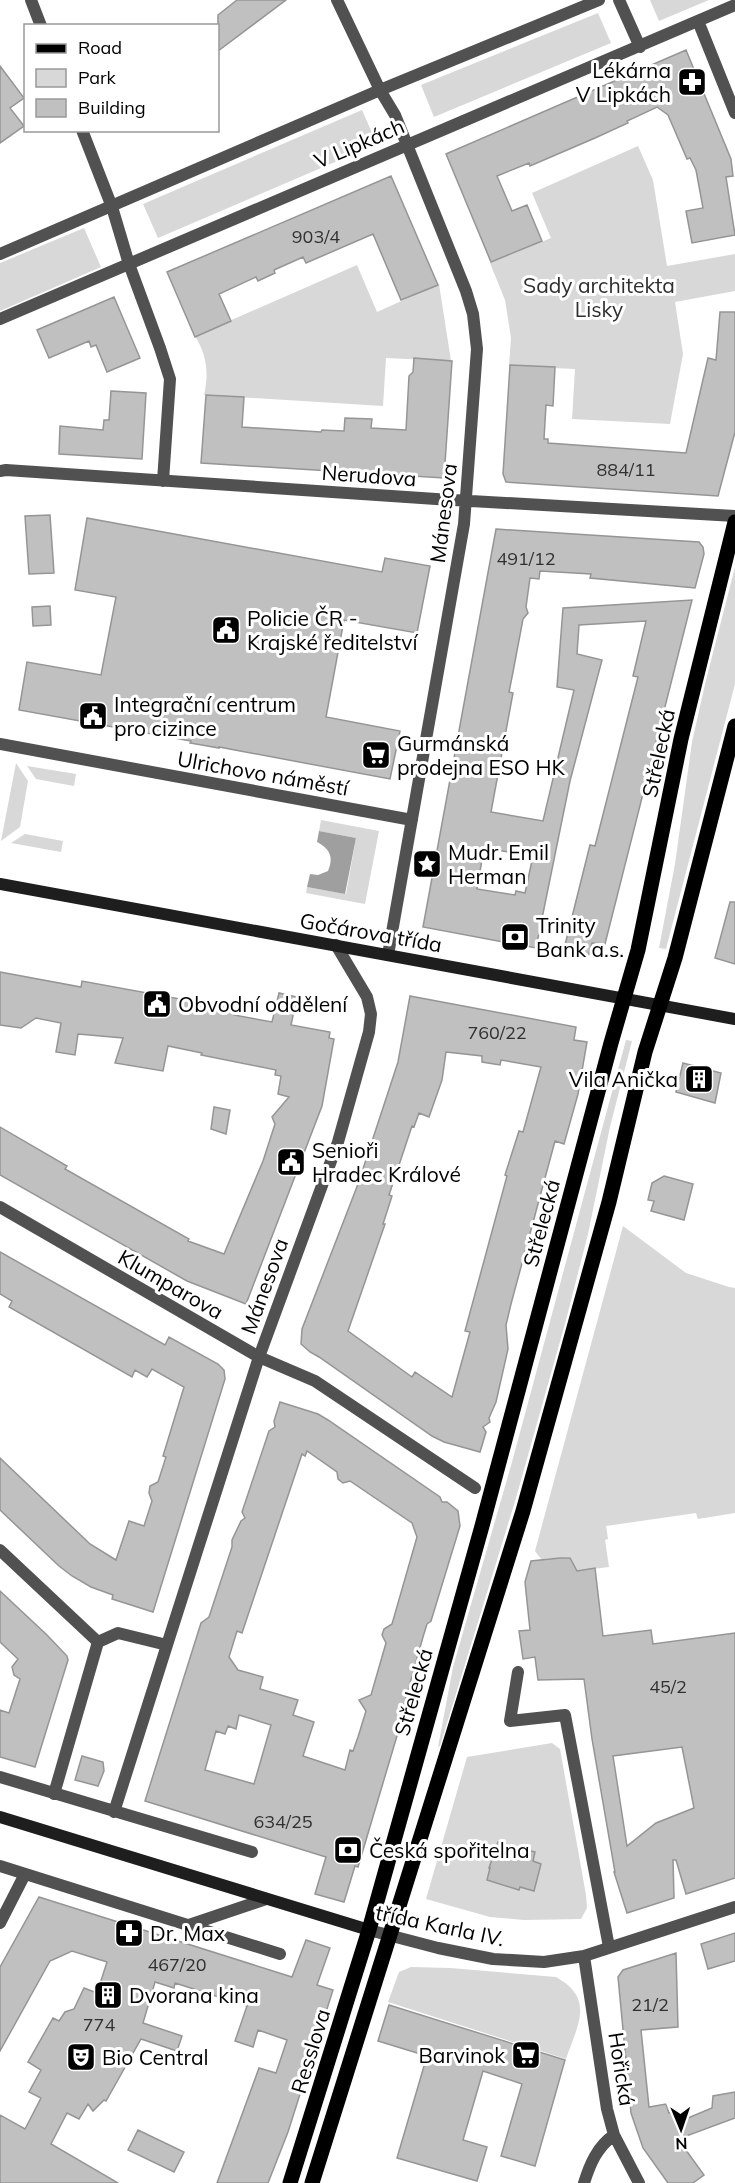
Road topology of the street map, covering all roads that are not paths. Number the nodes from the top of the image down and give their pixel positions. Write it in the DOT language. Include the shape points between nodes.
graph roads {
  1 [pos="31,0"];
  2 [pos="337,0"];
  3 [pos="598,0"];
  4 [pos="619,0"];
  5 [pos="735,4"];
  6 [pos="698,21"];
  7 [pos="40,24"];
  8 [pos="640,47"];
  9 [pos="380,90"];
  10 [pos="735,113"];
  11 [pos="83,132"];
  12 [pos="407,143"];
  13 [pos="112,207"];
  14 [pos="0,254"];
  15 [pos="129,264"];
  16 [pos="0,319"];
  17 [pos="0,471"];
  18 [pos="163,481"];
  19 [pos="466,501"];
  20 [pos="735,516"];
  21 [pos="735,522"];
  22 [pos="735,726"];
  23 [pos="0,744"];
  24 [pos="412,820"];
  25 [pos="0,884"];
  26 [pos="336,945"];
  27 [pos="388,955"];
  28 [pos="624,998"];
  29 [pos="659,1005"];
  30 [pos="735,1019"];
  31 [pos="0,1207"];
  32 [pos="259,1357"];
  33 [pos="475,1488"];
  34 [pos="0,1550"];
  35 [pos="98,1642"];
  36 [pos="167,1645"];
  37 [pos="518,1672"];
  38 [pos="0,1777"];
  39 [pos="54,1794"];
  40 [pos="114,1812"];
  41 [pos="0,1817"];
  42 [pos="252,1852"];
  43 [pos="0,1866"];
  44 [pos="25,1874"];
  45 [pos="266,1899"];
  46 [pos="735,1907"];
  47 [pos="0,1923"];
  48 [pos="189,1925"];
  49 [pos="369,1930"];
  50 [pos="390,1935"];
  51 [pos="609,1947"];
  52 [pos="280,1954"];
  53 [pos="584,1956"];
  54 [pos="614,2135"];
  55 [pos="290,2183"];
  56 [pos="312,2183"];
  57 [pos="584,2183"];
  58 [pos="639,2183"];
  1 -- 7 [label="street"];
  2 -- 9 [label="street, Mánesova"];
  3 -- 9 [label="street, V Lipkách"];
  4 -- 8 [label="street"];
  5 -- 6 [label="street, V Lipkách"];
  6 -- 8 [label="street, V Lipkách"];
  6 -- 10 [label="street"];
  8 -- 12 [label="street, V Lipkách"];
  9 -- 12 [label="street, Mánesova"];
  9 -- 13 [label="street, V Lipkách"];
  11 -- 13 [label="street"];
  12 -- 15 [label="street, V Lipkách"];
  12 -- 19 [label="street, Mánesova" via="472,314 477,349"];
  13 -- 14 [label="street, V Lipkách"];
  13 -- 15 [label="street"];
  15 -- 16 [label="street, V Lipkách"];
  15 -- 18 [label="street" via="170,379"];
  17 -- 18 [label="street, Nerudova"];
  18 -- 19 [label="street, Nerudova"];
  19 -- 20 [label="street, Nerudova"];
  19 -- 24 [label="street, Mánesova"];
  21 -- 28 [label="main road, Střelecká" via="681,739 638,950"];
  22 -- 29 [label="main road"];
  23 -- 24 [label="street, Ulrichovo náměstí"];
  24 -- 27 [label="street, Mánesova"];
  25 -- 26 [label="street, Gočárova třída"];
  26 -- 27 [label="street, Gočárova třída"];
  26 -- 32 [label="street, Mánesova" via="367,998 371,1014 369,1032 338,1142"];
  27 -- 28 [label="street, Gočárova třída"];
  28 -- 29 [label="street, Gočárova třída"];
  28 -- 49 [label="main road, Střelecká"];
  29 -- 30 [label="street, Gočárova třída"];
  29 -- 50 [label="main road" via="521,1519"];
  31 -- 32 [label="street, Klumparova"];
  32 -- 33 [label="street, Klumparova" via="315,1381"];
  32 -- 36 [label="street, Mánesova"];
  34 -- 35 [label="street"];
  35 -- 36 [label="street" via="118,1632"];
  35 -- 39 [label="street"];
  36 -- 40 [label="street, Mánesova"];
  37 -- 51 [label="street" via="510,1721 565,1715"];
  38 -- 39 [label="street"];
  39 -- 40 [label="street"];
  40 -- 42 [label="street"];
  41 -- 45 [label="street, třída Karla IV."];
  43 -- 44 [label="street"];
  44 -- 47 [label="street"];
  44 -- 48 [label="street"];
  45 -- 48 [label="street"];
  45 -- 49 [label="street, třída Karla IV."];
  46 -- 51 [label="street, třída Karla IV."];
  48 -- 52 [label="street"];
  49 -- 50 [label="street, třída Karla IV."];
  49 -- 55 [label="main road, Resslova"];
  50 -- 53 [label="street, třída Karla IV." via="519,1962"];
  50 -- 56 [label="main road, Resslova"];
  51 -- 53 [label="street, třída Karla IV."];
  53 -- 54 [label="street, Hořická"];
  54 -- 57 [label="street" via="597,2151"];
  54 -- 58 [label="street, Hořická"];
}
